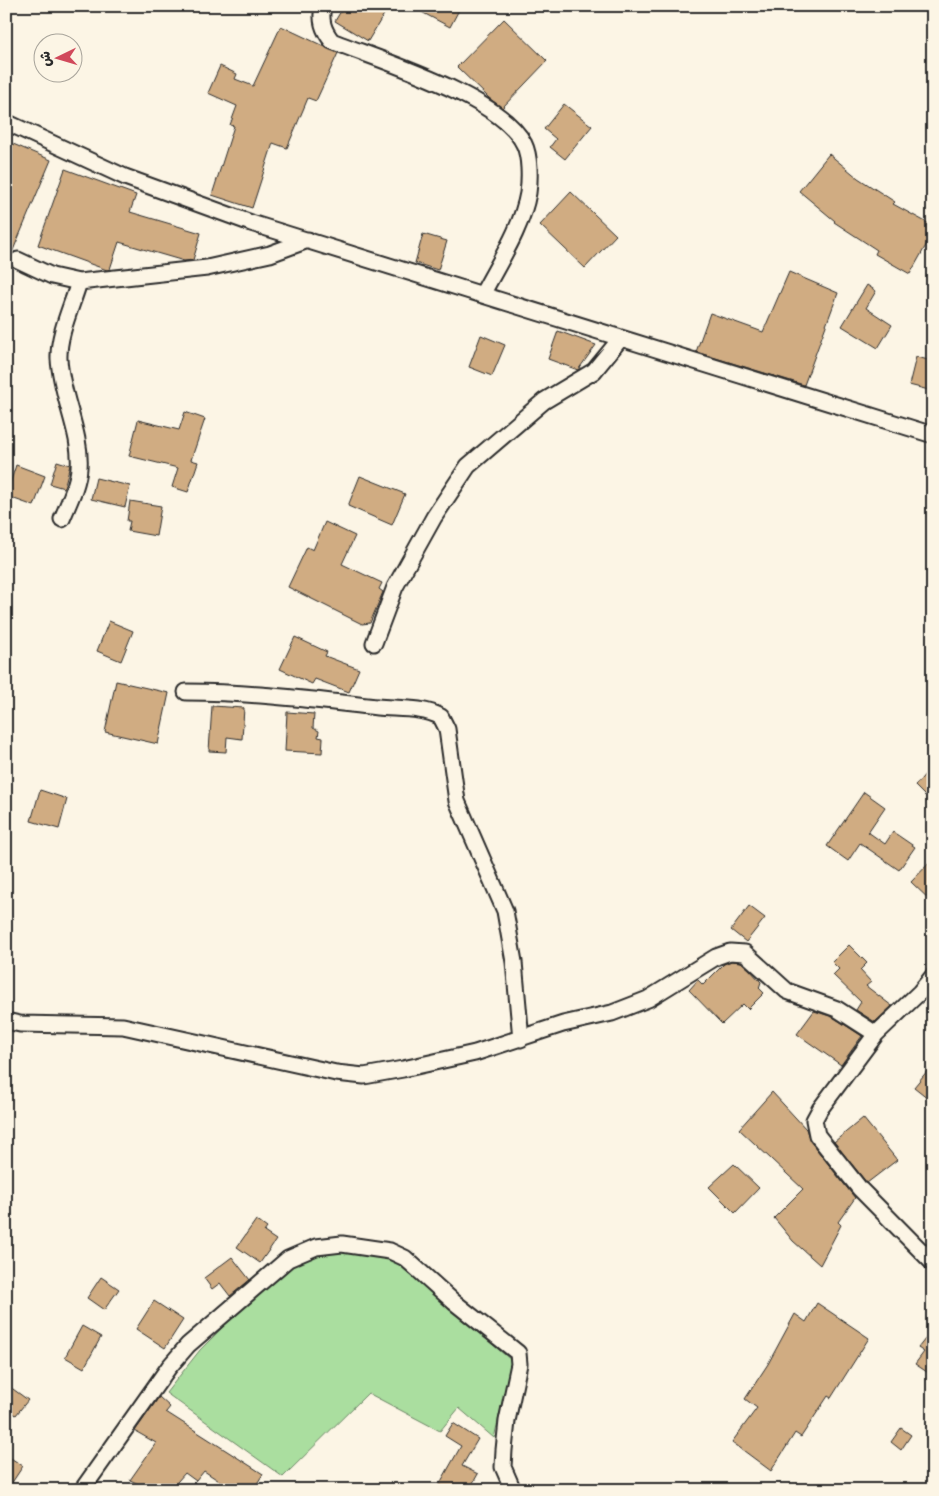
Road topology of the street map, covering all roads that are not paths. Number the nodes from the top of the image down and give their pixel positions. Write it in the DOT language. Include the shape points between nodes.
graph roads {
  1 [pos="323,6"];
  2 [pos="6,122"];
  3 [pos="308,240"];
  4 [pos="18,260"];
  5 [pos="79,282"];
  6 [pos="483,293"];
  7 [pos="621,338"];
  8 [pos="933,435"];
  9 [pos="62,519"];
  10 [pos="374,643"];
  11 [pos="186,692"];
  12 [pos="933,976"];
  13 [pos="6,1021"];
  14 [pos="876,1034"];
  15 [pos="521,1039"];
  16 [pos="933,1263"];
  17 [pos="82,1490"];
  18 [pos="512,1490"];
  1 -- 6 [label="street" via="324,30 332,41 477,101 508,122 524,144 529,168 528,193 515,230"];
  2 -- 3 [label="street" via="125,177"];
  3 -- 5 [label="street" via="270,254 207,268"];
  3 -- 6 [label="street"];
  4 -- 5 [label="street" via="52,276"];
  5 -- 9 [label="street" via="62,334 59,357 62,389 78,443 79,470"];
  6 -- 7 [label="street"];
  7 -- 8 [label="street"];
  7 -- 10 [label="street" via="594,371 544,402 468,466 434,517 396,587"];
  11 -- 15 [label="street" via="328,701 435,713 441,717 447,729 457,801 505,911 514,962"];
  12 -- 14 [label="street"];
  13 -- 15 [label="street" via="123,1026 336,1073 364,1076 475,1053"];
  14 -- 15 [label="street" via="837,1009 787,991 745,953 730,952 648,999 612,1013 563,1024"];
  14 -- 16 [label="street" via="820,1109 814,1120 817,1135 860,1189"];
  17 -- 18 [label="street" via="188,1345 288,1259 316,1247 342,1244 390,1251 405,1258 518,1353 520,1364 504,1450 504,1467"];
}
